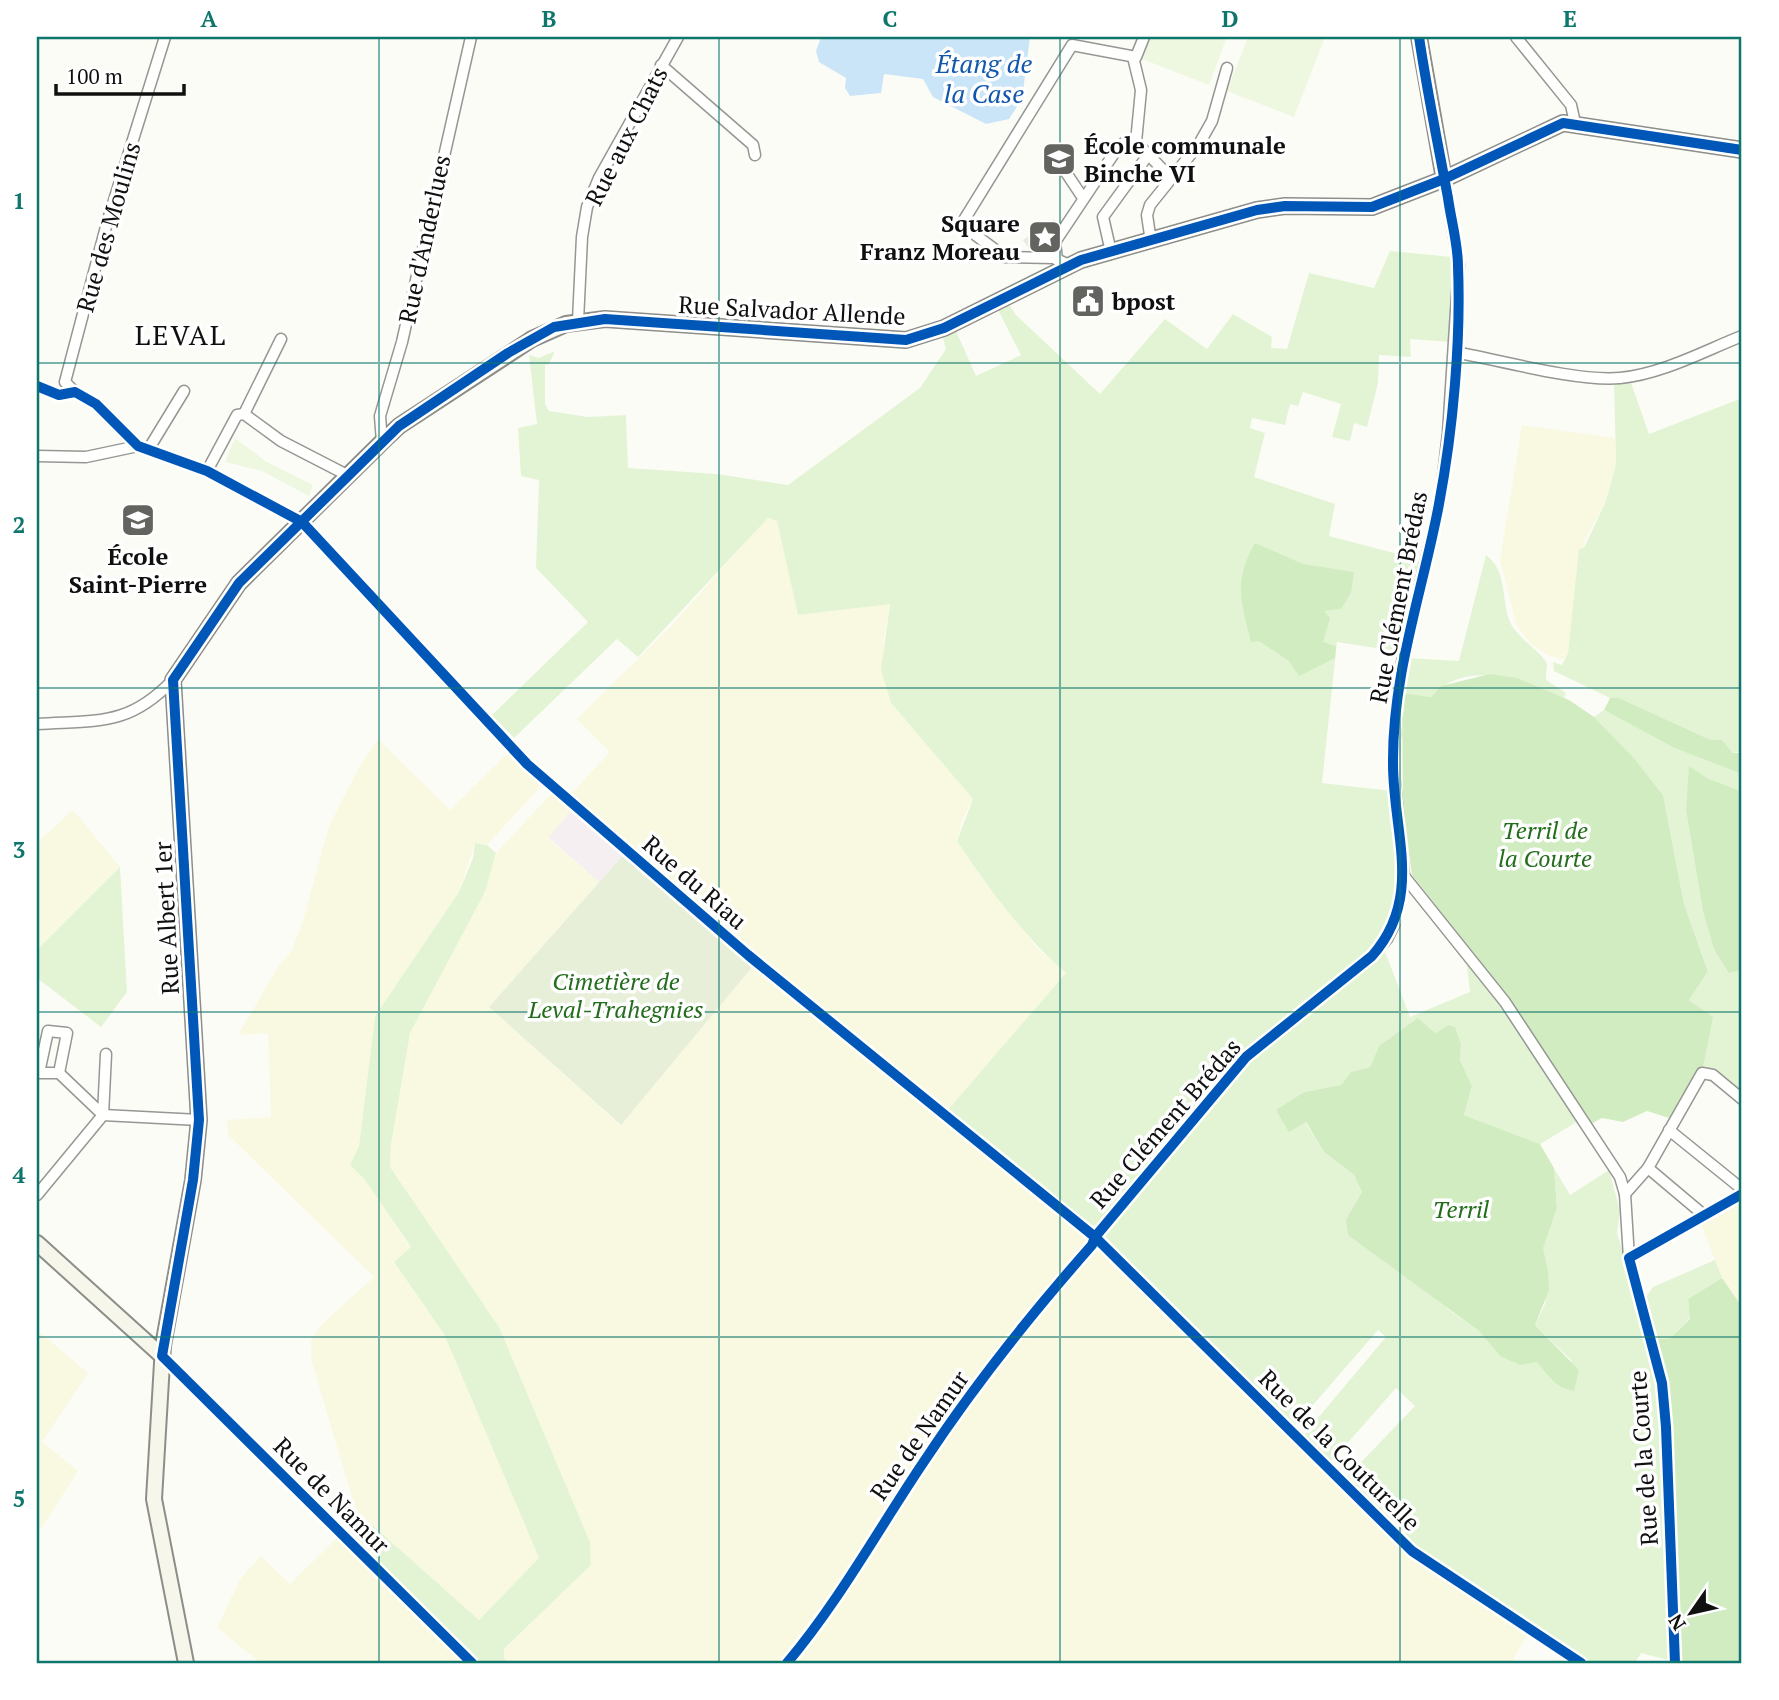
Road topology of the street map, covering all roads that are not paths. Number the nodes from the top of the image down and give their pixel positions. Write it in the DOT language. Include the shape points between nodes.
graph roads {
  1 [pos="165,37"];
  2 [pos="471,37"];
  3 [pos="678,37"];
  4 [pos="1144,37"];
  5 [pos="1419,37"];
  6 [pos="1516,37"];
  7 [pos="1133,57"];
  8 [pos="661,65"];
  9 [pos="1227,68"];
  10 [pos="1575,123"];
  11 [pos="1136,142"];
  12 [pos="1742,150"];
  13 [pos="755,155"];
  14 [pos="1148,155"];
  15 [pos="1063,168"];
  16 [pos="1170,177"];
  17 [pos="1444,179"];
  18 [pos="1083,198"];
  19 [pos="1151,242"];
  20 [pos="1111,252"];
  21 [pos="1063,263"];
  22 [pos="578,321"];
  23 [pos="1742,336"];
  24 [pos="281,339"];
  25 [pos="1455,352"];
  26 [pos="184,391"];
  27 [pos="244,414"];
  28 [pos="382,442"];
  29 [pos="143,448"];
  30 [pos="37,456"];
  31 [pos="207,471"];
  32 [pos="349,476"];
  33 [pos="302,522"];
  34 [pos="173,680"];
  35 [pos="37,724"];
  36 [pos="1404,876"];
  37 [pos="106,1054"];
  38 [pos="59,1073"];
  39 [pos="38,1075"];
  40 [pos="1742,1099"];
  41 [pos="103,1115"];
  42 [pos="199,1120"];
  43 [pos="1669,1130"];
  44 [pos="1648,1168"];
  45 [pos="1742,1192"];
  46 [pos="1625,1194"];
  47 [pos="37,1195"];
  48 [pos="1705,1216"];
  49 [pos="1095,1237"];
  50 [pos="37,1244"];
  51 [pos="1629,1258"];
  52 [pos="162,1356"];
  53 [pos="186,1663"];
  54 [pos="472,1663"];
  55 [pos="787,1663"];
  56 [pos="1581,1663"];
  57 [pos="1675,1663"];
  1 -- 29 [label="street, Rue des Moulins" via="65,382"];
  2 -- 28 [label="street, Rue d'Anderlues" via="380,416"];
  3 -- 8 [label="street, Rue aux Chats"];
  4 -- 7 [label="street"];
  5 -- 17 [label="street"];
  6 -- 10 [label="street" via="1571,105"];
  7 -- 11 [label="street" via="1141,90"];
  7 -- 21 [label="street" via="1072,45 964,220 966,228 1005,257"];
  8 -- 13 [label="street" via="753,145"];
  8 -- 22 [label="street, Rue aux Chats" via="587,207"];
  9 -- 16 [label="street" via="1212,121 1190,158"];
  10 -- 12 [label="street"];
  10 -- 17 [label="street, Rue Salvador Allende" via="1553,126"];
  11 -- 14 [label="street"];
  11 -- 18 [label="street" via="1119,146"];
  14 -- 16 [label="street"];
  14 -- 20 [label="street" via="1103,217"];
  15 -- 18 [label="street"];
  16 -- 19 [label="street" via="1147,215"];
  17 -- 19 [label="street, Rue Salvador Allende" via="1372,208 1276,207"];
  17 -- 25 [label="street, Rue Clément Brédas" via="1458,265"];
  18 -- 21 [label="street" via="1055,242"];
  19 -- 20 [label="street, Rue Salvador Allende"];
  20 -- 21 [label="street, Rue Salvador Allende"];
  21 -- 22 [label="street, Rue Salvador Allende" via="944,328 906,341 605,319"];
  22 -- 28 [label="street, Rue Salvador Allende" via="554,327 508,353"];
  23 -- 25 [label="street" via="1619,379"];
  24 -- 27 [label="street"];
  25 -- 36 [label="street, Rue Clément Brédas" via="1440,502 1403,656 1397,701 1393,764"];
  26 -- 29 [label="street"];
  27 -- 31 [label="street" via="237,415"];
  27 -- 32 [label="street" via="281,441"];
  28 -- 32 [label="street, Rue Salvador Allende"];
  29 -- 30 [label="street" via="86,457"];
  29 -- 31 [label="street, Rue du Riau"];
  31 -- 33 [label="street, Rue du Riau"];
  32 -- 33 [label="street, Rue Salvador Allende"];
  33 -- 34 [label="street" via="239,583"];
  33 -- 49 [label="street, Rue du Riau" via="527,764 731,941"];
  34 -- 35 [label="street" via="135,712"];
  34 -- 42 [label="street, Rue Albert 1er"];
  36 -- 46 [label="street, Rue de la Courte" via="1511,1010 1610,1158"];
  36 -- 49 [label="street, Rue Clément Brédas" via="1387,939 1356,970 1246,1057"];
  37 -- 41 [label="street"];
  38 -- 39 [label="street"];
  38 -- 39 [label="street" via="67,1033 48,1031"];
  38 -- 41 [label="street"];
  40 -- 43 [label="street" via="1704,1072"];
  41 -- 42 [label="street"];
  41 -- 47 [label="street"];
  42 -- 52 [label="street, Rue Albert 1er"];
  43 -- 44 [label="street"];
  43 -- 45 [label="street"];
  44 -- 46 [label="street"];
  44 -- 48 [label="street"];
  45 -- 48 [label="street"];
  46 -- 51 [label="street, Rue de la Courte"];
  48 -- 51 [label="street"];
  49 -- 55 [label="street, Rue de Namur" via="951,1421 838,1596"];
  49 -- 56 [label="street, Rue de la Couturelle" via="1412,1552"];
  50 -- 52 [label="street, Rue de Namur"];
  51 -- 57 [label="street, Rue de la Courte" via="1662,1383 1667,1427"];
  52 -- 53 [label="street, Rue Albert 1er" via="154,1499"];
  52 -- 54 [label="street, Rue de Namur"];
}
